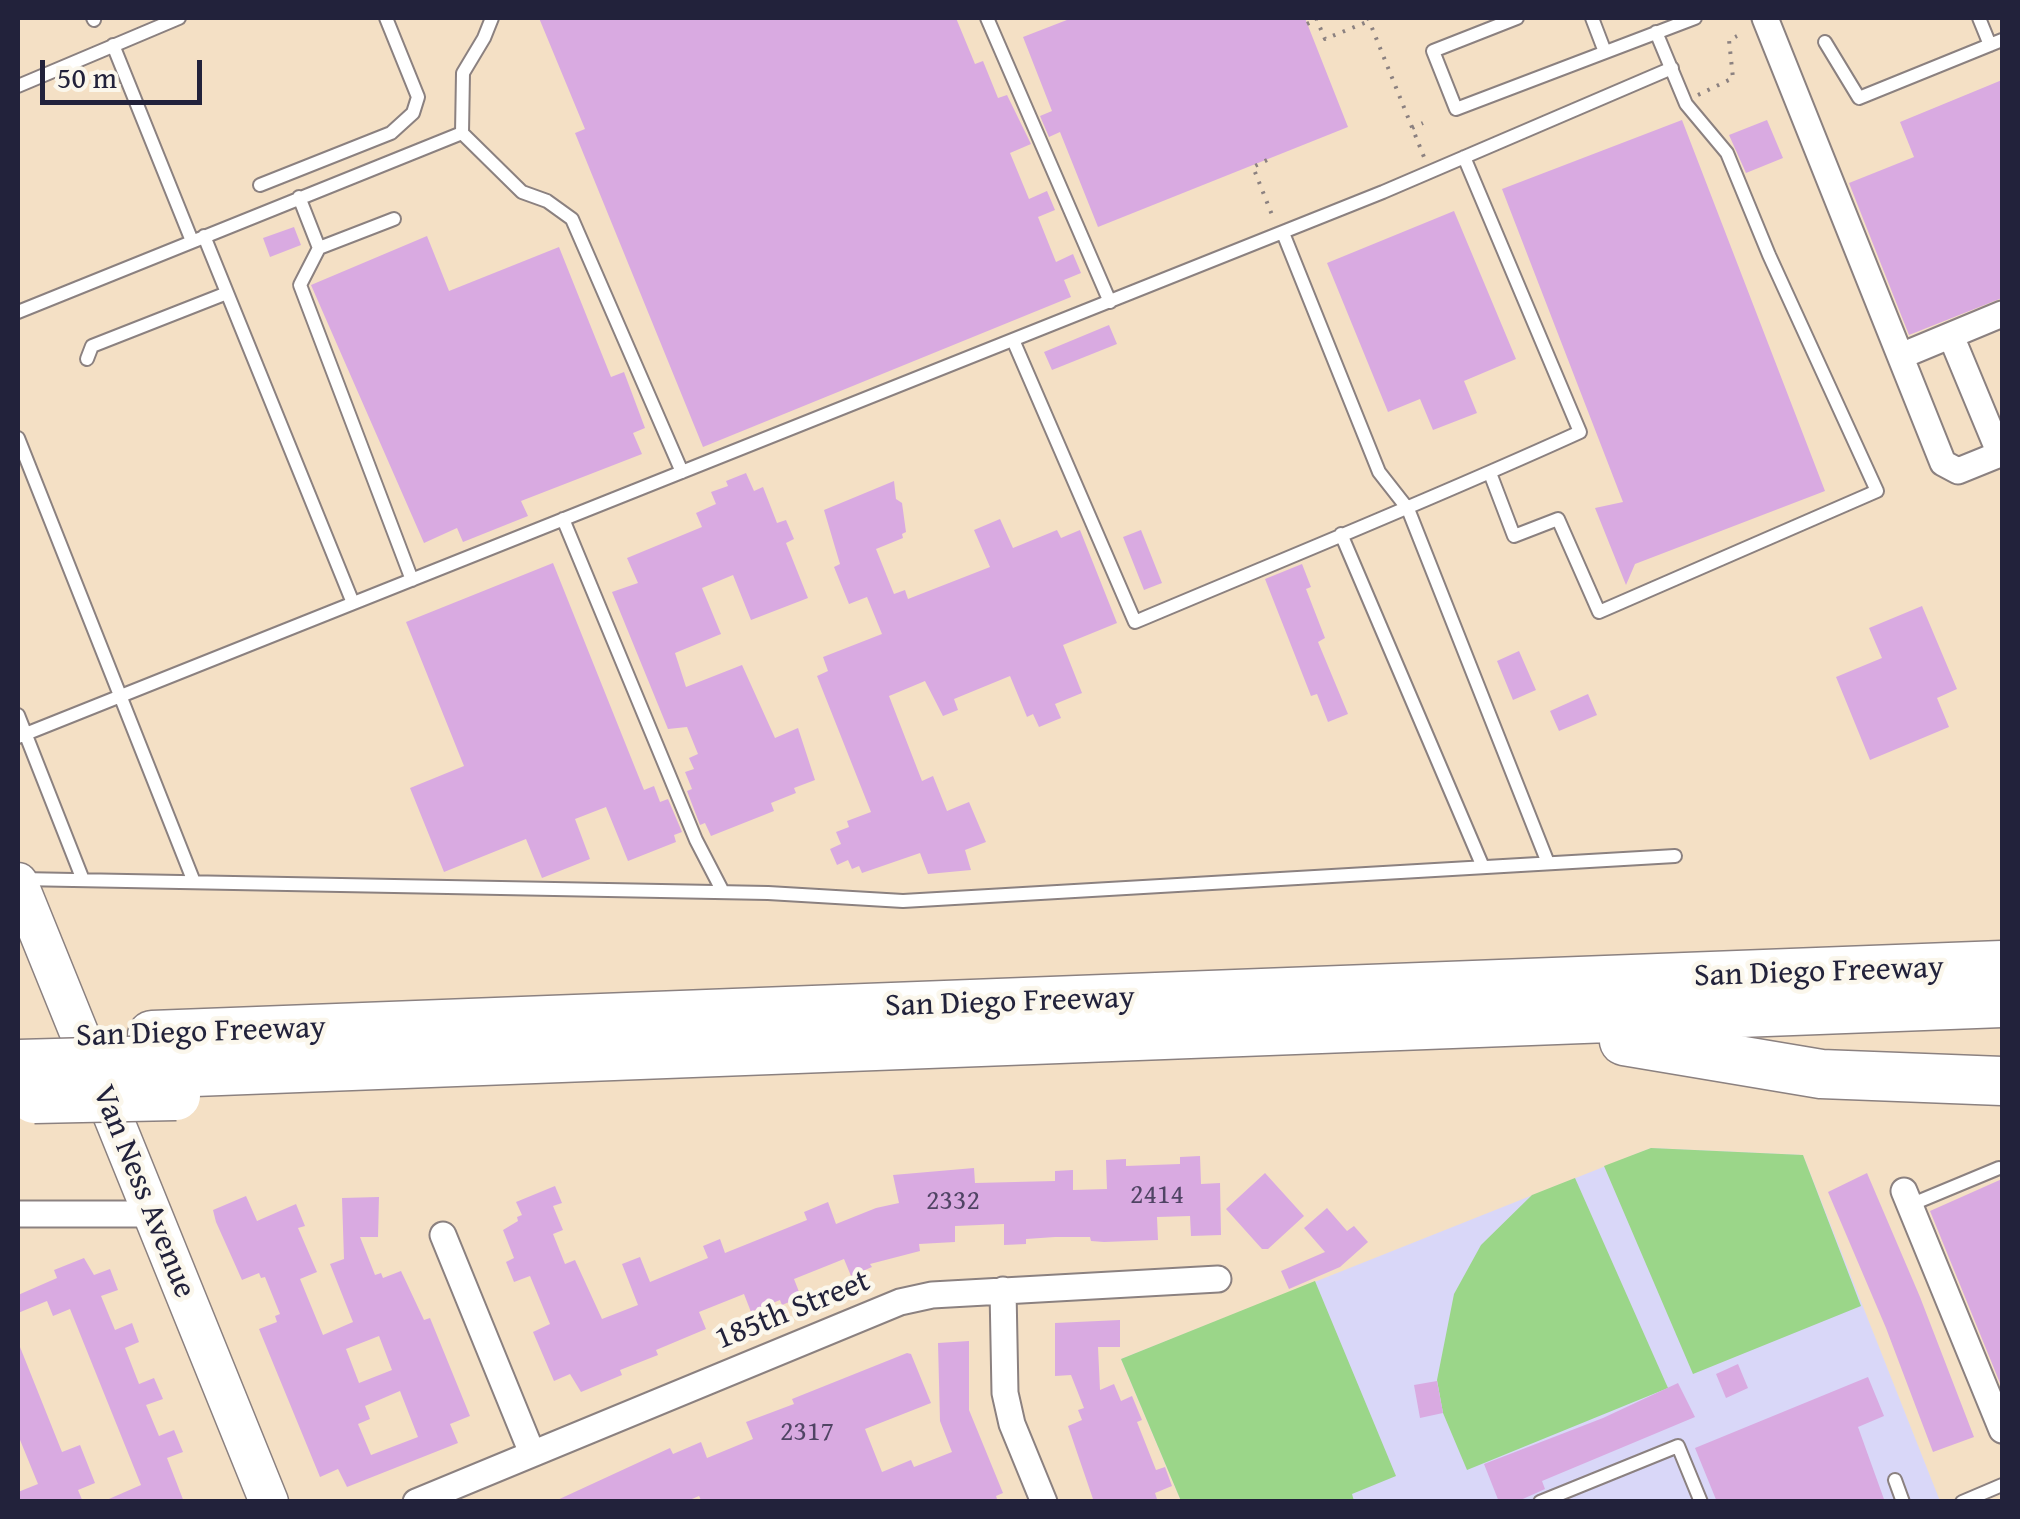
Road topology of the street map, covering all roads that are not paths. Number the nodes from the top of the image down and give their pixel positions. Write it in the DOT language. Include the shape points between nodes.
graph roads {
  1 [pos="179,18"];
  2 [pos="386,18"];
  3 [pos="492,18"];
  4 [pos="987,18"];
  5 [pos="1517,18"];
  6 [pos="1592,18"];
  7 [pos="1695,18"];
  8 [pos="1765,18"];
  9 [pos="1979,18"];
  10 [pos="1656,32"];
  11 [pos="1825,42"];
  12 [pos="1996,42"];
  13 [pos="113,45"];
  14 [pos="1605,52"];
  15 [pos="1672,68"];
  16 [pos="18,86"];
  17 [pos="462,133"];
  18 [pos="1464,157"];
  19 [pos="260,185"];
  20 [pos="300,198"];
  21 [pos="394,218"];
  22 [pos="1281,233"];
  23 [pos="198,238"];
  24 [pos="319,248"];
  25 [pos="228,293"];
  26 [pos="1110,302"];
  27 [pos="18,312"];
  28 [pos="2002,314"];
  29 [pos="1951,336"];
  30 [pos="1013,340"];
  31 [pos="1900,356"];
  32 [pos="87,359"];
  33 [pos="18,438"];
  34 [pos="682,472"];
  35 [pos="1490,473"];
  36 [pos="1408,509"];
  37 [pos="563,520"];
  38 [pos="1342,534"];
  39 [pos="412,580"];
  40 [pos="353,603"];
  41 [pos="120,696"];
  42 [pos="18,715"];
  43 [pos="21,736"];
  44 [pos="1676,856"];
  45 [pos="1548,863"];
  46 [pos="1482,867"];
  47 [pos="18,880"];
  48 [pos="83,880"];
  49 [pos="194,882"];
  50 [pos="722,892"];
  51 [pos="2002,931"];
  52 [pos="2002,965"];
  53 [pos="1781,975"];
  54 [pos="2002,1004"];
  55 [pos="2002,1028"];
  56 [pos="1624,1042"];
  57 [pos="165,1066"];
  58 [pos="21,1075"];
  59 [pos="2002,1080"];
  60 [pos="1999,1168"];
  61 [pos="1907,1198"];
  62 [pos="18,1214"];
  63 [pos="152,1214"];
  64 [pos="443,1234"];
  65 [pos="1218,1278"];
  66 [pos="1003,1290"];
  67 [pos="1997,1400"];
  68 [pos="2002,1430"];
  69 [pos="532,1453"];
  70 [pos="1895,1480"];
  71 [pos="2002,1485"];
  72 [pos="269,1502"];
  73 [pos="416,1502"];
  74 [pos="1044,1502"];
  75 [pos="1540,1502"];
  76 [pos="1701,1502"];
  77 [pos="1904,1502"];
  78 [pos="1962,1502"];
  1 -- 13 [label="lane"];
  2 -- 19 [label="lane" via="418,97 412,113 391,133"];
  3 -- 17 [label="lane" via="464,73"];
  4 -- 26 [label="lane"];
  5 -- 14 [label="lane" via="1433,51 1456,109"];
  6 -- 14 [label="lane"];
  7 -- 10 [label="lane"];
  8 -- 31 [label="street"];
  9 -- 12 [label="lane"];
  10 -- 14 [label="lane"];
  10 -- 15 [label="lane"];
  11 -- 12 [label="lane" via="1859,98"];
  13 -- 16 [label="lane"];
  13 -- 23 [label="lane"];
  15 -- 18 [label="lane"];
  15 -- 35 [label="lane" via="1685,101 1726,153 1878,491 1598,612 1558,519 1514,536"];
  17 -- 20 [label="lane"];
  17 -- 34 [label="lane" via="522,192 572,219"];
  18 -- 22 [label="lane"];
  18 -- 35 [label="lane" via="1580,432"];
  20 -- 23 [label="lane"];
  20 -- 24 [label="lane"];
  21 -- 24 [label="lane"];
  22 -- 26 [label="lane"];
  22 -- 36 [label="lane" via="1379,472"];
  23 -- 25 [label="lane"];
  23 -- 27 [label="lane"];
  24 -- 39 [label="lane" via="300,285"];
  25 -- 32 [label="lane" via="92,346"];
  25 -- 40 [label="lane"];
  26 -- 30 [label="lane"];
  28 -- 29 [label="street"];
  29 -- 31 [label="street"];
  29 -- 31 [label="street" via="2000,454 1972,466 1958,471 1943,462"];
  30 -- 34 [label="lane"];
  30 -- 38 [label="lane" via="1135,622"];
  33 -- 41 [label="lane"];
  34 -- 37 [label="lane"];
  35 -- 36 [label="lane"];
  36 -- 38 [label="lane"];
  36 -- 45 [label="lane"];
  37 -- 39 [label="lane"];
  37 -- 50 [label="lane"];
  38 -- 46 [label="lane"];
  39 -- 40 [label="lane"];
  40 -- 41 [label="lane"];
  41 -- 43 [label="lane"];
  41 -- 49 [label="lane"];
  42 -- 43 [label="lane"];
  43 -- 48 [label="lane"];
  44 -- 45 [label="lane"];
  45 -- 46 [label="lane"];
  46 -- 50 [label="lane" via="903,901"];
  47 -- 48 [label="lane"];
  47 -- 63 [label="main road, Van Ness Avenue"];
  48 -- 49 [label="lane"];
  49 -- 50 [label="lane"];
  51 -- 53 [label="highway"];
  52 -- 53 [label="highway, San Diego Freeway"];
  53 -- 57 [label="highway, San Diego Freeway" via="557,1020"];
  54 -- 57 [label="highway"];
  55 -- 56 [label="highway, San Diego Freeway"];
  56 -- 57 [label="highway, San Diego Freeway"];
  56 -- 59 [label="highway" via="1822,1074"];
  57 -- 58 [label="highway, San Diego Freeway, bridge"];
  57 -- 58 [label="highway, San Diego Freeway"];
  60 -- 61 [label="lane"];
  61 -- 67 [label="street"];
  62 -- 63 [label="street"];
  63 -- 72 [label="main road, Van Ness Avenue"];
  64 -- 69 [label="street"];
  65 -- 66 [label="street, 185th Street"];
  66 -- 69 [label="street, 185th Street" via="900,1302"];
  66 -- 74 [label="street" via="1006,1393"];
  67 -- 68 [label="street"];
  69 -- 73 [label="street, 185th Street"];
  70 -- 77 [label="lane"];
  71 -- 78 [label="lane"];
  75 -- 76 [label="lane" via="1678,1446"];
}
